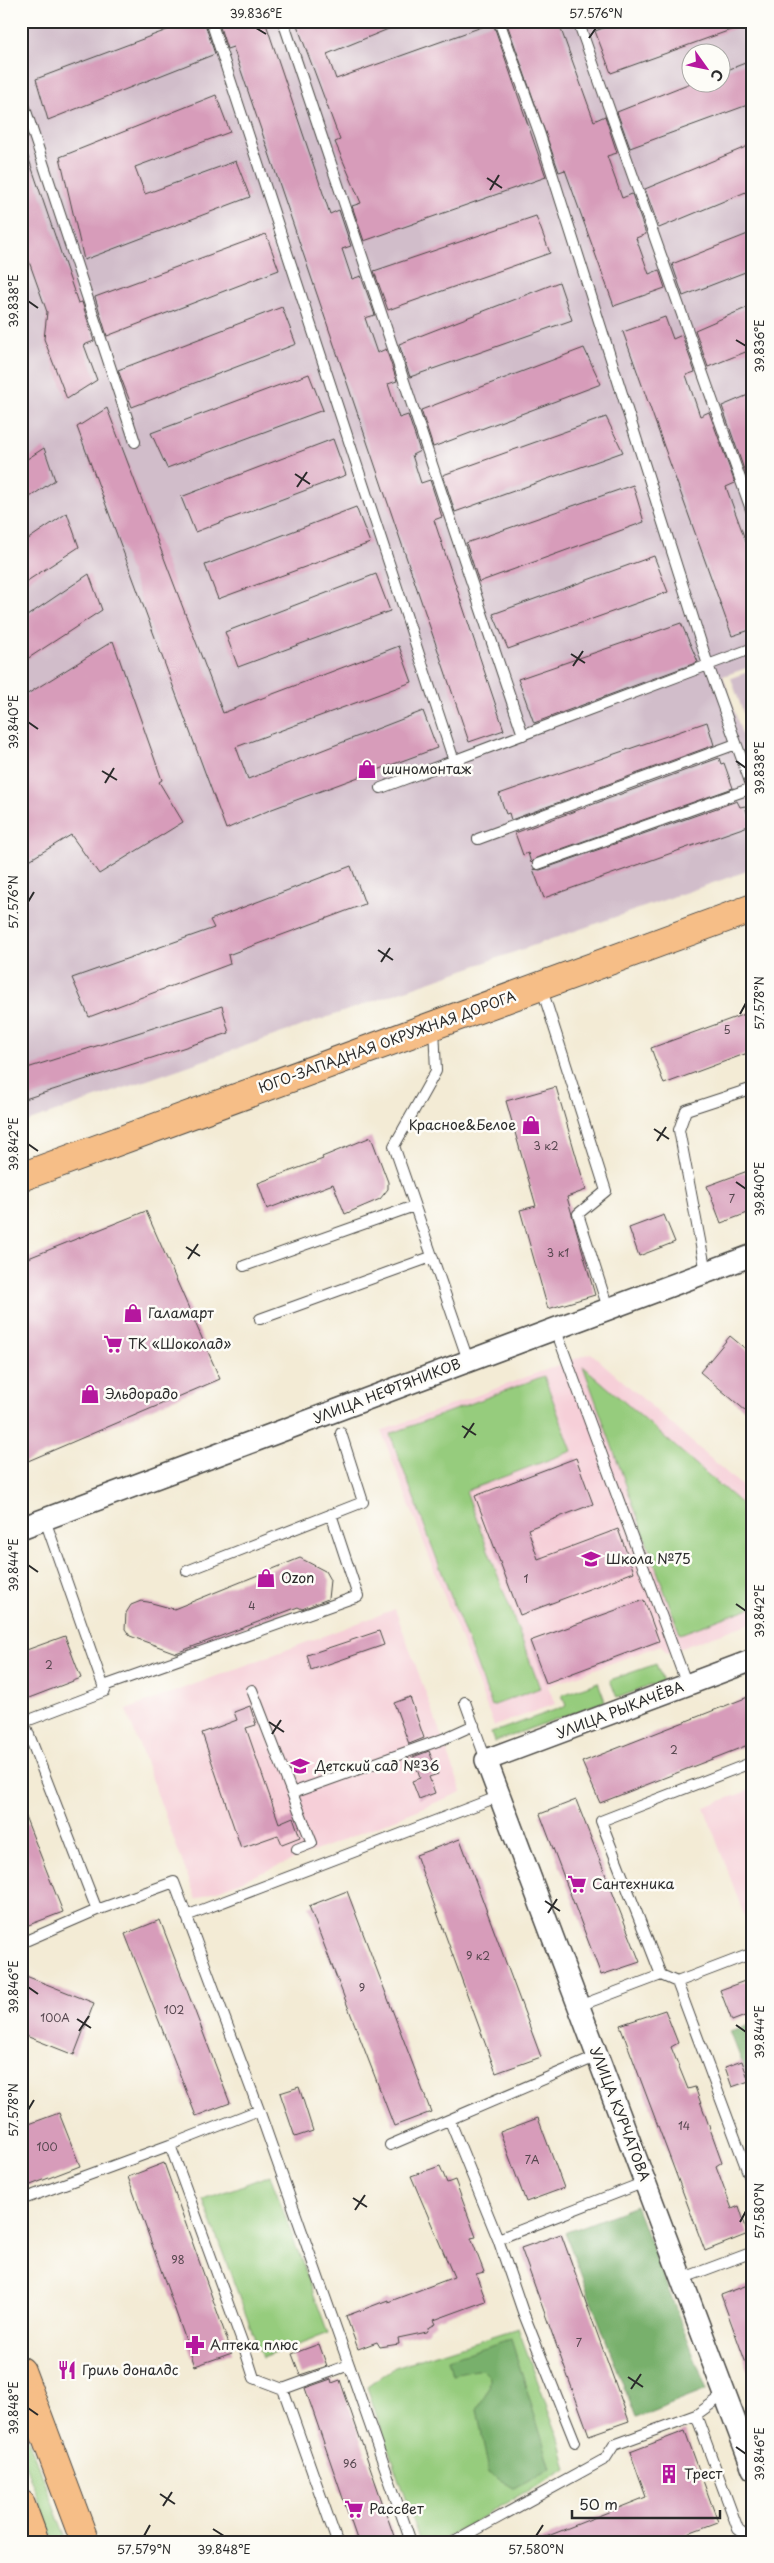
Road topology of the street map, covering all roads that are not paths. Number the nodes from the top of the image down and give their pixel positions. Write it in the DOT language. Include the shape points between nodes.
graph roads {
  1 [pos="211,21"];
  2 [pos="283,21"];
  3 [pos="499,21"];
  4 [pos="578,21"];
  5 [pos="21,96"];
  6 [pos="135,442"];
  7 [pos="753,515"];
  8 [pos="753,648"];
  9 [pos="708,665"];
  10 [pos="523,735"];
  11 [pos="736,744"];
  12 [pos="454,761"];
  13 [pos="381,788"];
  14 [pos="752,789"];
  15 [pos="478,840"];
  16 [pos="538,864"];
  17 [pos="753,908"];
  18 [pos="541,985"];
  19 [pos="434,1024"];
  20 [pos="753,1088"];
  21 [pos="21,1177"];
  22 [pos="414,1206"];
  23 [pos="432,1257"];
  24 [pos="751,1262"];
  25 [pos="244,1266"];
  26 [pos="706,1272"];
  27 [pos="608,1308"];
  28 [pos="260,1319"];
  29 [pos="555,1328"];
  30 [pos="468,1360"];
  31 [pos="340,1433"];
  32 [pos="331,1514"];
  33 [pos="45,1520"];
  34 [pos="21,1528"];
  35 [pos="187,1571"];
  36 [pos="753,1660"];
  37 [pos="687,1685"];
  38 [pos="104,1686"];
  39 [pos="252,1690"];
  40 [pos="466,1702"];
  41 [pos="474,1725"];
  42 [pos="486,1760"];
  43 [pos="753,1762"];
  44 [pos="292,1793"];
  45 [pos="500,1796"];
  46 [pos="297,1849"];
  47 [pos="97,1910"];
  48 [pos="186,1916"];
  49 [pos="21,1943"];
  50 [pos="753,1953"];
  51 [pos="661,1975"];
  52 [pos="677,1982"];
  53 [pos="579,2006"];
  54 [pos="598,2056"];
  55 [pos="259,2110"];
  56 [pos="450,2121"];
  57 [pos="170,2145"];
  58 [pos="390,2145"];
  59 [pos="645,2182"];
  60 [pos="753,2186"];
  61 [pos="21,2187"];
  62 [pos="498,2239"];
  63 [pos="753,2252"];
  64 [pos="682,2279"];
  65 [pos="349,2365"];
  66 [pos="21,2371"];
  67 [pos="283,2389"];
  68 [pos="725,2394"];
  69 [pos="696,2415"];
  70 [pos="575,2442"];
  71 [pos="753,2469"];
  72 [pos="21,2504"];
  73 [pos="753,2541"];
  74 [pos="35,2542"];
  75 [pos="86,2542"];
  76 [pos="337,2542"];
  77 [pos="411,2542"];
  78 [pos="454,2542"];
  1 -- 12 [label="lane"];
  2 -- 10 [label="lane"];
  3 -- 9 [label="lane" via="540,135"];
  4 -- 7 [label="lane"];
  5 -- 6 [label="lane"];
  8 -- 9 [label="lane"];
  9 -- 10 [label="lane"];
  9 -- 11 [label="lane"];
  10 -- 12 [label="lane"];
  11 -- 14 [label="lane"];
  11 -- 15 [label="lane"];
  12 -- 13 [label="lane"];
  14 -- 16 [label="lane"];
  17 -- 18 [label="main road, ЮГО-ЗАПАДНАЯ ОКРУЖНАЯ ДОРОГА"];
  18 -- 19 [label="main road, ЮГО-ЗАПАДНАЯ ОКРУЖНАЯ ДОРОГА"];
  18 -- 27 [label="lane" via="606,1191 578,1214"];
  19 -- 21 [label="main road, ЮГО-ЗАПАДНАЯ ОКРУЖНАЯ ДОРОГА"];
  19 -- 22 [label="lane" via="436,1071 394,1146"];
  20 -- 26 [label="lane" via="686,1110 679,1130"];
  22 -- 23 [label="lane"];
  22 -- 25 [label="lane"];
  23 -- 28 [label="lane"];
  23 -- 30 [label="lane"];
  24 -- 26 [label="street, УЛИЦА НЕФТЯНИКОВ"];
  26 -- 27 [label="street, УЛИЦА НЕФТЯНИКОВ"];
  27 -- 29 [label="street, УЛИЦА НЕФТЯНИКОВ"];
  29 -- 30 [label="street, УЛИЦА НЕФТЯНИКОВ"];
  29 -- 37 [label="lane"];
  30 -- 33 [label="street, УЛИЦА НЕФТЯНИКОВ"];
  31 -- 32 [label="lane" via="363,1502"];
  32 -- 35 [label="lane"];
  32 -- 38 [label="lane" via="358,1596"];
  33 -- 34 [label="street, УЛИЦА НЕФТЯНИКОВ"];
  33 -- 38 [label="lane"];
  36 -- 37 [label="street, УЛИЦА РЫКАЧЁВА"];
  37 -- 42 [label="street, УЛИЦА РЫКАЧЁВА"];
  38 -- 47 [label="lane" via="105,1691 24,1722"];
  39 -- 44 [label="lane"];
  40 -- 41 [label="lane"];
  41 -- 42 [label="lane"];
  41 -- 44 [label="lane"];
  42 -- 45 [label="street, УЛИЦА КУРЧАТОВА"];
  43 -- 51 [label="lane" via="601,1821"];
  44 -- 46 [label="lane" via="312,1843"];
  45 -- 48 [label="lane"];
  45 -- 53 [label="street, УЛИЦА КУРЧАТОВА"];
  47 -- 48 [label="lane" via="174,1882"];
  47 -- 49 [label="lane"];
  48 -- 55 [label="lane"];
  50 -- 52 [label="lane"];
  51 -- 52 [label="lane"];
  51 -- 53 [label="lane"];
  52 -- 60 [label="lane"];
  53 -- 54 [label="street, УЛИЦА КУРЧАТОВА"];
  54 -- 56 [label="lane"];
  54 -- 59 [label="street, УЛИЦА КУРЧАТОВА"];
  55 -- 57 [label="lane"];
  55 -- 65 [label="lane"];
  56 -- 58 [label="lane"];
  56 -- 62 [label="lane"];
  57 -- 61 [label="lane" via="26,2198"];
  57 -- 67 [label="lane" via="254,2378"];
  59 -- 62 [label="lane"];
  59 -- 64 [label="street, УЛИЦА КУРЧАТОВА"];
  62 -- 70 [label="lane" via="523,2312"];
  63 -- 64 [label="lane"];
  64 -- 68 [label="street, УЛИЦА КУРЧАТОВА"];
  65 -- 67 [label="lane"];
  65 -- 77 [label="lane"];
  66 -- 75 [label="main road"];
  67 -- 76 [label="lane"];
  68 -- 69 [label="lane"];
  68 -- 71 [label="street, УЛИЦА КУРЧАТОВА"];
  69 -- 73 [label="lane" via="738,2529"];
  69 -- 78 [label="lane" via="614,2445 605,2459"];
  72 -- 74 [label="main road"];
}
